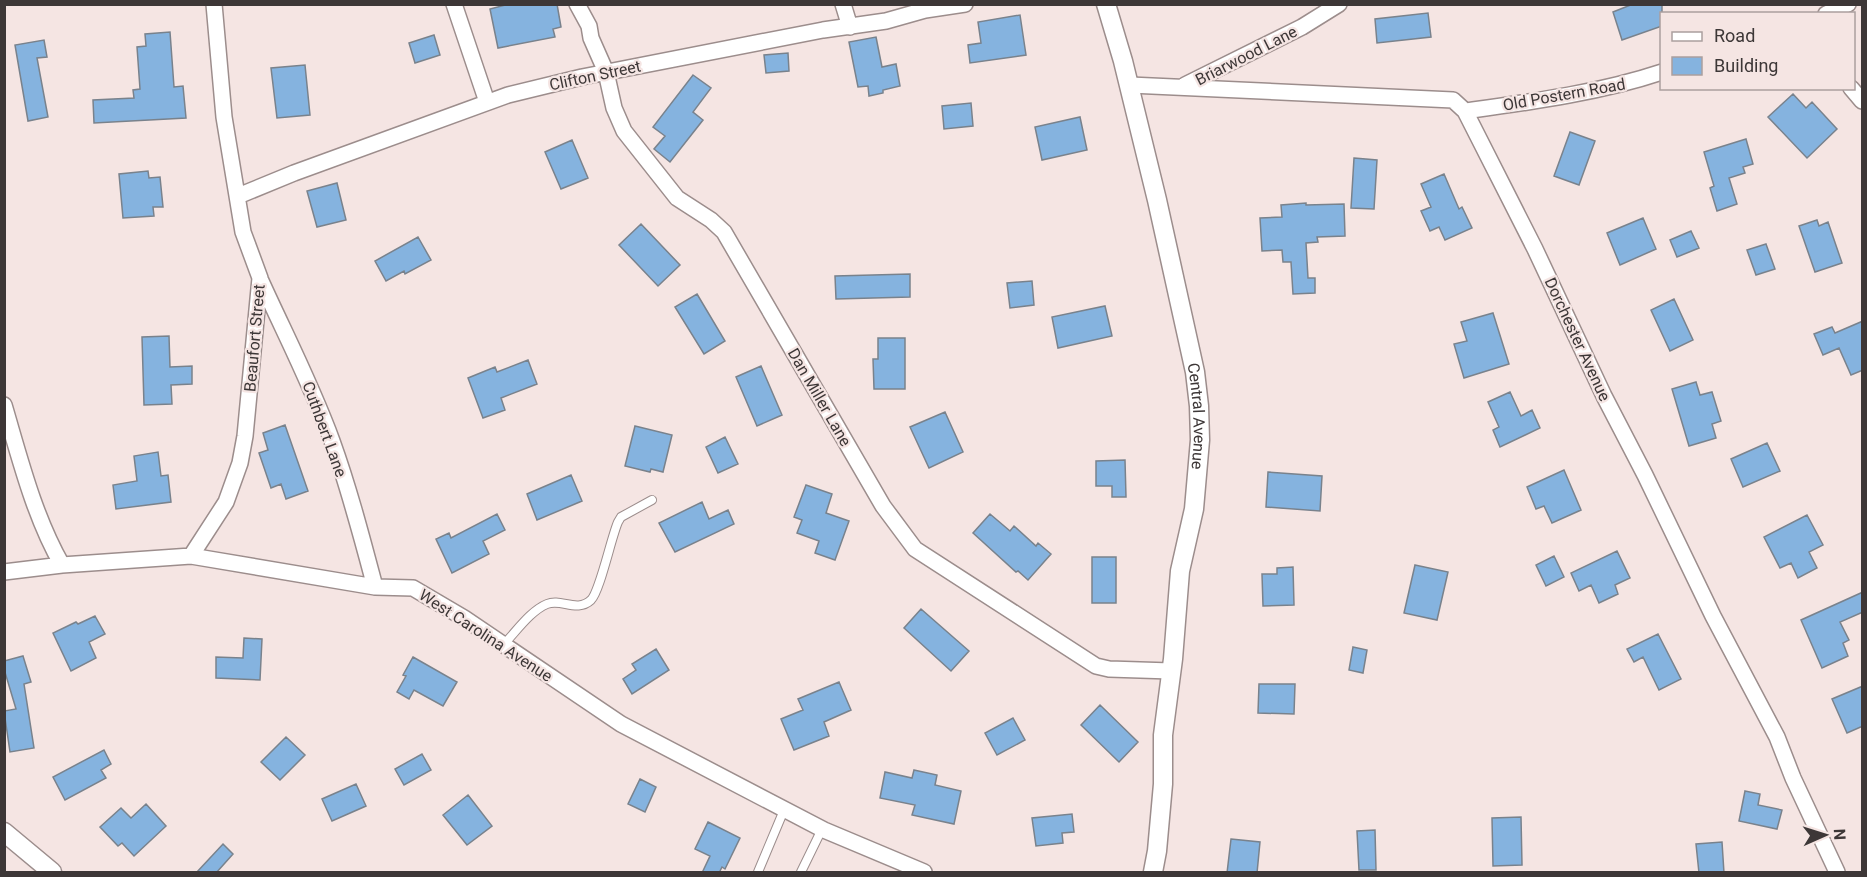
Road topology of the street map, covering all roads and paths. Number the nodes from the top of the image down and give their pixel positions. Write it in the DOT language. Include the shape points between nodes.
graph roads {
  1 [pos="214,4"];
  2 [pos="454,4"];
  3 [pos="577,4"];
  4 [pos="843,4"];
  5 [pos="965,4"];
  6 [pos="1106,4"];
  7 [pos="1339,4"];
  8 [pos="1848,4"];
  9 [pos="1830,12"];
  10 [pos="850,27"];
  11 [pos="606,72"];
  12 [pos="1660,73"];
  13 [pos="1130,85"];
  14 [pos="1183,87"];
  15 [pos="487,102"];
  16 [pos="1465,111"];
  17 [pos="238,196"];
  18 [pos="260,278"];
  19 [pos="4,405"];
  20 [pos="652,500"];
  21 [pos="191,556"];
  22 [pos="62,566"];
  23 [pos="4,572"];
  24 [pos="375,586"];
  25 [pos="504,645"];
  26 [pos="1171,671"];
  27 [pos="784,810"];
  28 [pos="822,829"];
  29 [pos="4,832"];
  30 [pos="52,873"];
  31 [pos="758,873"];
  32 [pos="801,873"];
  33 [pos="924,873"];
  34 [pos="1153,873"];
  35 [pos="1837,873"];
  1 -- 17 [label="street, Beaufort Street" via="224,117"];
  2 -- 15 [label="street"];
  3 -- 11 [label="street, Dan Miller Lane"];
  4 -- 10 [label="street"];
  5 -- 10 [label="street, Clifton Street"];
  6 -- 13 [label="street, Central Avenue"];
  7 -- 14 [label="street, Briarwood Lane"];
  8 -- 9 [label="street"];
  10 -- 11 [label="street, Clifton Street"];
  11 -- 15 [label="street, Clifton Street"];
  11 -- 26 [label="street, Dan Miller Lane" via="624,131 677,198 724,232 883,506 915,549 1096,666"];
  12 -- 16 [label="street, Old Postern Road" via="1639,80"];
  13 -- 14 [label="street"];
  13 -- 26 [label="street, Central Avenue" via="1200,406 1194,509 1180,571"];
  14 -- 16 [label="street" via="1453,100"];
  15 -- 17 [label="street, Clifton Street"];
  16 -- 35 [label="street, Dorchester Avenue" via="1713,616 1777,737"];
  17 -- 18 [label="street, Beaufort Street" via="243,232"];
  18 -- 21 [label="street, Beaufort Street" via="240,463 225,502"];
  18 -- 24 [label="street, Cuthbert Lane" via="333,442"];
  19 -- 22 [label="street" via="37,512"];
  20 -- 25 [label="lane" via="621,517 590,602 580,606 546,604"];
  21 -- 22 [label="street, West Carolina Avenue"];
  21 -- 24 [label="street, West Carolina Avenue"];
  22 -- 23 [label="street, West Carolina Avenue"];
  24 -- 25 [label="street, West Carolina Avenue" via="413,588"];
  25 -- 27 [label="street, West Carolina Avenue" via="621,724"];
  26 -- 34 [label="street, Central Avenue"];
  27 -- 28 [label="street, West Carolina Avenue"];
  27 -- 31 [label="lane"];
  28 -- 32 [label="lane"];
  28 -- 33 [label="street, West Carolina Avenue"];
  29 -- 30 [label="street"];
}
